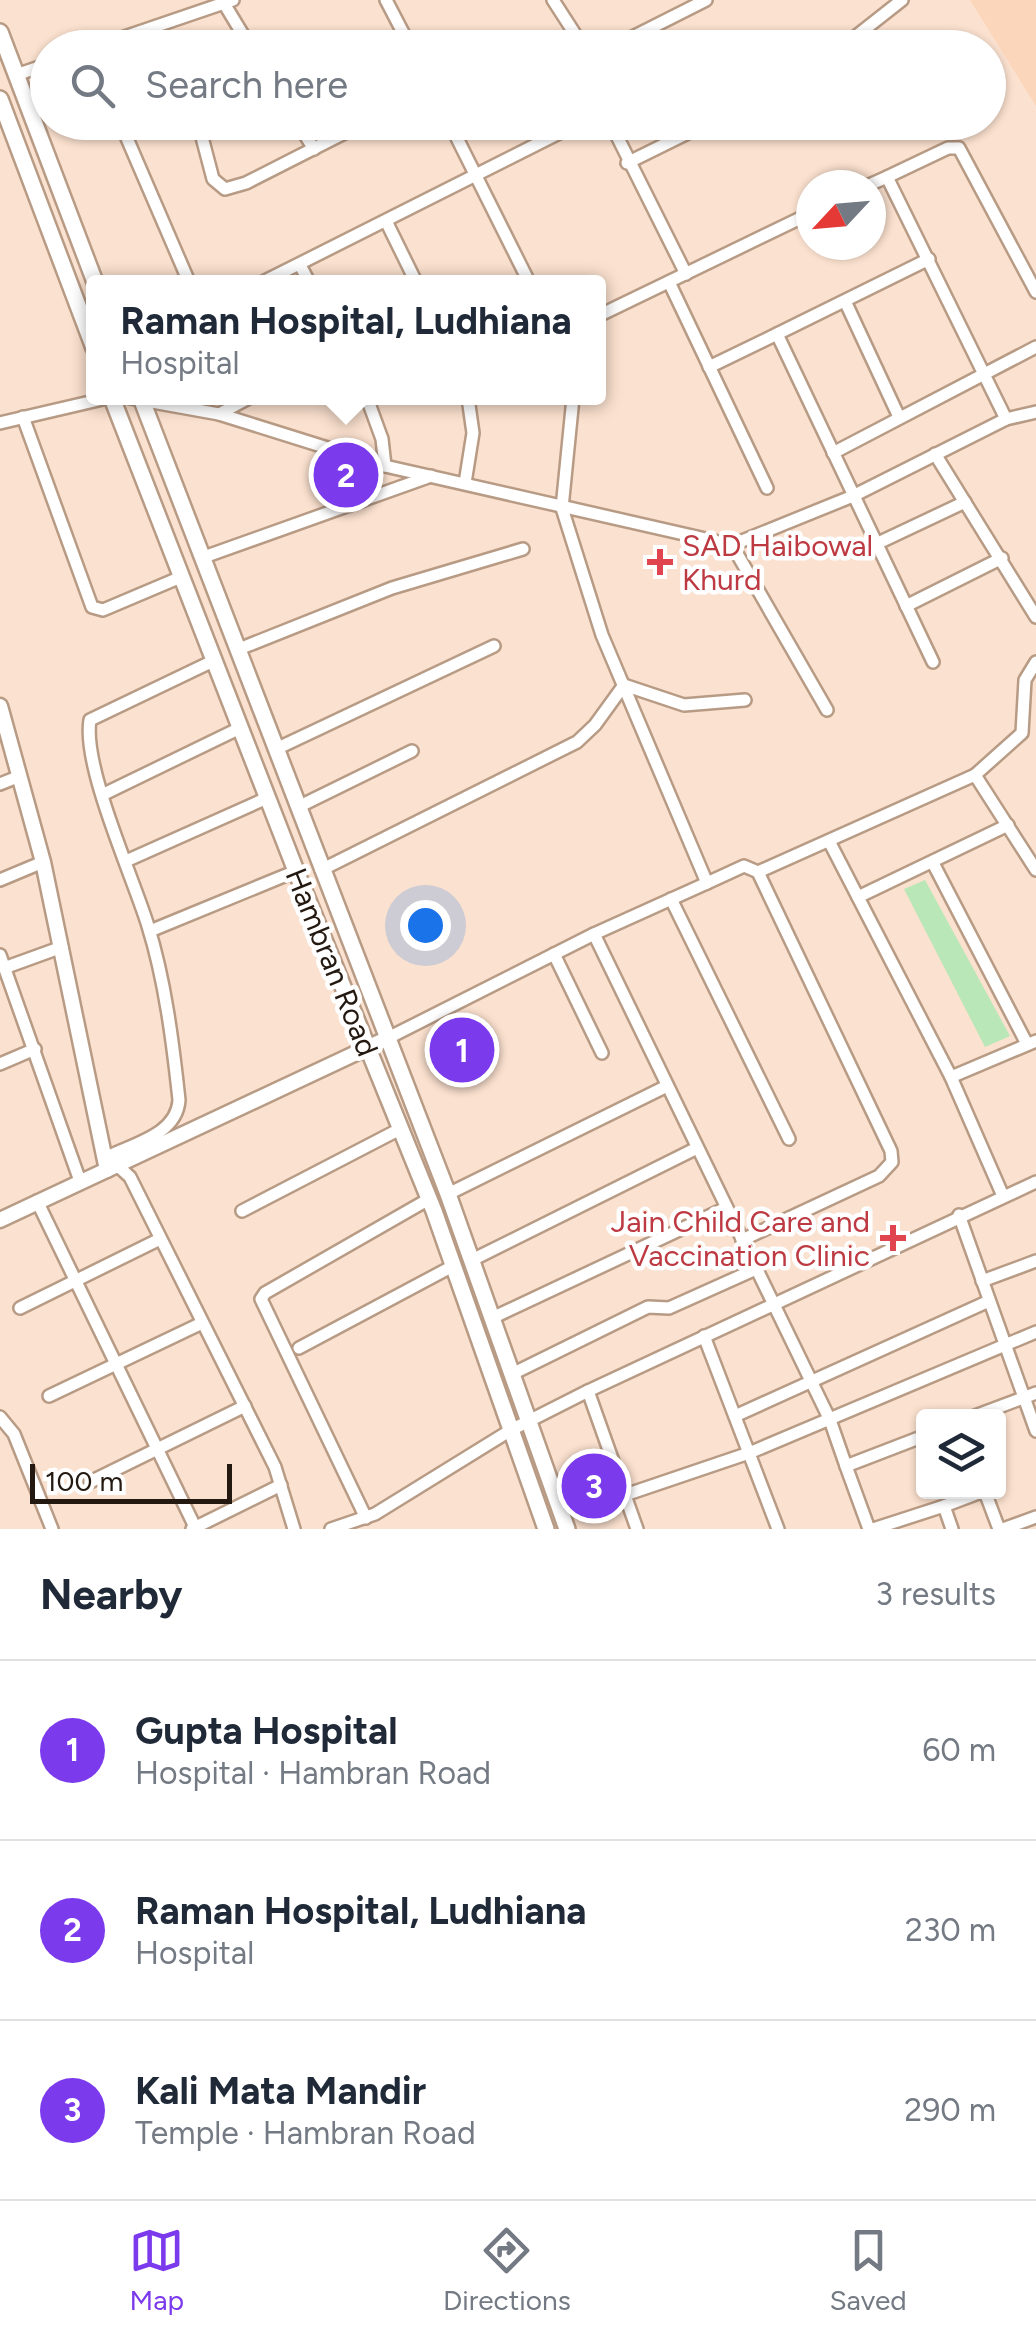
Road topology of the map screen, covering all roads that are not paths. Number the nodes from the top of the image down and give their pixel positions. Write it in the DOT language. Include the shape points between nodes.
graph roads {
  1 [pos="386,0"];
  2 [pos="553,0"];
  3 [pos="706,0"];
  4 [pos="902,0"];
  5 [pos="229,2"];
  6 [pos="144,30"];
  7 [pos="242,30"];
  8 [pos="402,30"];
  9 [pos="572,30"];
  10 [pos="647,30"];
  11 [pos="864,30"];
  12 [pos="0,32"];
  13 [pos="30,70"];
  14 [pos="16,75"];
  15 [pos="0,99"];
  16 [pos="30,112"];
  17 [pos="41,140"];
  18 [pos="128,140"];
  19 [pos="203,140"];
  20 [pos="309,140"];
  21 [pos="331,140"];
  22 [pos="458,140"];
  23 [pos="547,140"];
  24 [pos="617,140"];
  25 [pos="674,140"];
  26 [pos="314,149"];
  27 [pos="627,163"];
  28 [pos="477,177"];
  29 [pos="887,177"];
  30 [pos="796,220"];
  31 [pos="387,223"];
  32 [pos="929,259"];
  33 [pos="300,265"];
  34 [pos="686,274"];
  35 [pos="92,275"];
  36 [pos="186,275"];
  37 [pos="278,275"];
  38 [pos="305,275"];
  39 [pos="413,275"];
  40 [pos="526,275"];
  41 [pos="669,282"];
  42 [pos="1036,292"];
  43 [pos="845,300"];
  44 [pos="606,312"];
  45 [pos="86,327"];
  46 [pos="776,334"];
  47 [pos="1036,347"];
  48 [pos="709,367"];
  49 [pos="983,372"];
  50 [pos="86,403"];
  51 [pos="113,405"];
  52 [pos="144,405"];
  53 [pos="176,405"];
  54 [pos="210,405"];
  55 [pos="233,405"];
  56 [pos="370,405"];
  57 [pos="469,405"];
  58 [pos="572,405"];
  59 [pos="1036,412"];
  60 [pos="215,413"];
  61 [pos="23,417"];
  62 [pos="900,417"];
  63 [pos="1006,419"];
  64 [pos="0,423"];
  65 [pos="833,453"];
  66 [pos="935,454"];
  67 [pos="385,466"];
  68 [pos="431,476"];
  69 [pos="465,483"];
  70 [pos="766,488"];
  71 [pos="853,496"];
  72 [pos="965,502"];
  73 [pos="562,508"];
  74 [pos="876,544"];
  75 [pos="732,546"];
  76 [pos="523,549"];
  77 [pos="204,557"];
  78 [pos="1002,558"];
  79 [pos="181,576"];
  80 [pos="906,606"];
  81 [pos="1036,617"];
  82 [pos="494,646"];
  83 [pos="238,649"];
  84 [pos="213,662"];
  85 [pos="933,662"];
  86 [pos="1036,662"];
  87 [pos="624,685"];
  88 [pos="745,700"];
  89 [pos="0,706"];
  90 [pos="828,710"];
  91 [pos="240,728"];
  92 [pos="276,749"];
  93 [pos="412,751"];
  94 [pos="975,775"];
  95 [pos="20,776"];
  96 [pos="0,784"];
  97 [pos="104,794"];
  98 [pos="267,798"];
  99 [pos="298,808"];
  100 [pos="1008,825"];
  101 [pos="830,842"];
  102 [pos="126,860"];
  103 [pos="43,862"];
  104 [pos="932,863"];
  105 [pos="321,870"];
  106 [pos="1036,870"];
  107 [pos="296,871"];
  108 [pos="758,872"];
  109 [pos="0,880"];
  110 [pos="707,884"];
  111 [pos="858,897"];
  112 [pos="670,900"];
  113 [pos="150,931"];
  114 [pos="594,934"];
  115 [pos="62,947"];
  116 [pos="554,954"];
  117 [pos="2,962"];
  118 [pos="386,1039"];
  119 [pos="1032,1042"];
  120 [pos="366,1048"];
  121 [pos="35,1049"];
  122 [pos="602,1053"];
  123 [pos="0,1064"];
  124 [pos="951,1077"];
  125 [pos="667,1086"];
  126 [pos="400,1129"];
  127 [pos="789,1139"];
  128 [pos="697,1148"];
  129 [pos="113,1161"];
  130 [pos="80,1180"];
  131 [pos="1036,1182"];
  132 [pos="448,1194"];
  133 [pos="1003,1196"];
  134 [pos="429,1199"];
  135 [pos="37,1200"];
  136 [pos="726,1208"];
  137 [pos="242,1211"];
  138 [pos="958,1214"];
  139 [pos="0,1220"];
  140 [pos="160,1239"];
  141 [pos="742,1240"];
  142 [pos="472,1260"];
  143 [pos="1036,1261"];
  144 [pos="454,1266"];
  145 [pos="756,1269"];
  146 [pos="982,1282"];
  147 [pos="77,1283"];
  148 [pos="989,1300"];
  149 [pos="772,1303"];
  150 [pos="20,1308"];
  151 [pos="492,1318"];
  152 [pos="202,1323"];
  153 [pos="1036,1332"];
  154 [pos="704,1336"];
  155 [pos="1004,1344"];
  156 [pos="298,1348"];
  157 [pos="116,1364"];
  158 [pos="512,1374"];
  159 [pos="809,1378"];
  160 [pos="588,1391"];
  161 [pos="49,1396"];
  162 [pos="1030,1396"];
  163 [pos="244,1406"];
  164 [pos="994,1409"];
  165 [pos="735,1416"];
  166 [pos="0,1417"];
  167 [pos="830,1420"];
  168 [pos="529,1422"];
  169 [pos="511,1430"];
  170 [pos="1036,1432"];
  171 [pos="916,1439"];
  172 [pos="157,1448"];
  173 [pos="749,1454"];
  174 [pos="846,1466"];
  175 [pos="90,1482"];
  176 [pos="281,1485"];
  177 [pos="625,1495"];
  178 [pos="964,1499"];
  179 [pos="986,1499"];
  180 [pos="944,1506"];
  181 [pos="1036,1517"];
  182 [pos="366,1518"];
  183 [pos="49,1528"];
  184 [pos="194,1528"];
  185 [pos="776,1528"];
  186 [pos="294,1529"];
  187 [pos="332,1529"];
  188 [pos="546,1529"];
  189 [pos="568,1529"];
  190 [pos="637,1529"];
  191 [pos="871,1529"];
  192 [pos="952,1529"];
  193 [pos="1001,1529"];
  1 -- 8 [label="street"];
  2 -- 9 [label="street"];
  3 -- 10 [label="street"];
  4 -- 11 [label="street"];
  5 -- 6 [label="street"];
  5 -- 7 [label="street"];
  12 -- 14 [label="main road"];
  13 -- 14 [label="street"];
  14 -- 16 [label="main road"];
  15 -- 45 [label="main road"];
  17 -- 35 [label="main road"];
  18 -- 36 [label="street"];
  19 -- 26 [label="street" via="213,179 226,189"];
  20 -- 26 [label="street"];
  21 -- 26 [label="street"];
  22 -- 28 [label="street"];
  23 -- 28 [label="street"];
  24 -- 27 [label="street"];
  25 -- 27 [label="street"];
  27 -- 34 [label="street"];
  28 -- 31 [label="street"];
  28 -- 40 [label="street"];
  29 -- 32 [label="street"];
  29 -- 42 [label="street" via="960,148"];
  30 -- 34 [label="street"];
  31 -- 33 [label="street"];
  31 -- 39 [label="street"];
  32 -- 43 [label="street"];
  32 -- 49 [label="street"];
  33 -- 37 [label="street"];
  33 -- 38 [label="street"];
  34 -- 41 [label="street"];
  41 -- 44 [label="street"];
  41 -- 48 [label="street"];
  43 -- 46 [label="street"];
  43 -- 62 [label="street"];
  46 -- 48 [label="street"];
  46 -- 65 [label="street"];
  47 -- 49 [label="street"];
  48 -- 70 [label="street"];
  49 -- 62 [label="street"];
  49 -- 63 [label="street"];
  50 -- 61 [label="street"];
  51 -- 79 [label="main road, Hambran Road"];
  52 -- 77 [label="main road, Hambran Road"];
  53 -- 60 [label="street"];
  54 -- 60 [label="street"];
  55 -- 60 [label="street"];
  56 -- 67 [label="street"];
  57 -- 69 [label="street" via="473,433"];
  58 -- 73 [label="street"];
  59 -- 63 [label="street"];
  60 -- 67 [label="street"];
  61 -- 64 [label="street"];
  61 -- 79 [label="street" via="92,607 103,610"];
  62 -- 65 [label="street"];
  63 -- 66 [label="street"];
  65 -- 71 [label="street"];
  66 -- 71 [label="street"];
  66 -- 72 [label="street"];
  67 -- 68 [label="street"];
  68 -- 69 [label="street"];
  68 -- 77 [label="street"];
  69 -- 73 [label="street"];
  71 -- 74 [label="street"];
  71 -- 75 [label="street"];
  72 -- 74 [label="street"];
  72 -- 78 [label="street"];
  73 -- 75 [label="street"];
  73 -- 87 [label="street"];
  74 -- 80 [label="street"];
  75 -- 90 [label="street"];
  76 -- 83 [label="street" via="392,588"];
  77 -- 83 [label="main road, Hambran Road"];
  78 -- 80 [label="street"];
  78 -- 81 [label="street"];
  79 -- 84 [label="main road, Hambran Road"];
  80 -- 85 [label="street"];
  82 -- 92 [label="street"];
  83 -- 92 [label="main road, Hambran Road"];
  84 -- 91 [label="main road, Hambran Road"];
  84 -- 97 [label="street" via="90,720"];
  86 -- 94 [label="street" via="1026,680 1022,733"];
  87 -- 88 [label="street" via="684,705"];
  87 -- 105 [label="street" via="595,726 561,752"];
  87 -- 110 [label="street"];
  89 -- 95 [label="street"];
  91 -- 97 [label="street"];
  91 -- 98 [label="main road, Hambran Road"];
  92 -- 99 [label="main road, Hambran Road"];
  93 -- 99 [label="street"];
  94 -- 100 [label="street"];
  94 -- 101 [label="street"];
  95 -- 96 [label="street"];
  95 -- 103 [label="street"];
  97 -- 102 [label="street"];
  98 -- 102 [label="street"];
  98 -- 107 [label="main road, Hambran Road"];
  99 -- 105 [label="main road, Hambran Road"];
  100 -- 104 [label="street"];
  100 -- 106 [label="street"];
  101 -- 108 [label="street"];
  101 -- 111 [label="street"];
  102 -- 113 [label="street"];
  103 -- 109 [label="street"];
  103 -- 115 [label="street"];
  104 -- 111 [label="street"];
  104 -- 119 [label="street"];
  105 -- 118 [label="main road, Hambran Road"];
  107 -- 113 [label="street"];
  107 -- 120 [label="main road, Hambran Road"];
  108 -- 110 [label="street" via="744,866"];
  108 -- 141 [label="street" via="892,1162 884,1173"];
  110 -- 112 [label="street"];
  111 -- 124 [label="street"];
  112 -- 114 [label="street"];
  112 -- 127 [label="street"];
  113 -- 129 [label="street" via="178,1114"];
  114 -- 116 [label="street"];
  114 -- 125 [label="street"];
  115 -- 117 [label="street"];
  115 -- 129 [label="street"];
  116 -- 118 [label="street"];
  116 -- 122 [label="street"];
  117 -- 121 [label="street"];
  118 -- 120 [label="street"];
  118 -- 132 [label="main road, Hambran Road"];
  119 -- 124 [label="street"];
  120 -- 126 [label="main road, Hambran Road"];
  120 -- 129 [label="street"];
  121 -- 123 [label="street"];
  121 -- 130 [label="street"];
  124 -- 133 [label="street"];
  125 -- 128 [label="street"];
  125 -- 132 [label="street"];
  126 -- 134 [label="main road, Hambran Road"];
  126 -- 137 [label="street"];
  128 -- 136 [label="street"];
  128 -- 142 [label="street"];
  129 -- 130 [label="street"];
  129 -- 140 [label="street" via="130,1177"];
  130 -- 135 [label="street"];
  131 -- 133 [label="street"];
  132 -- 142 [label="main road, Hambran Road"];
  133 -- 138 [label="street"];
  134 -- 144 [label="main road, Hambran Road"];
  134 -- 182 [label="street" via="261,1300"];
  135 -- 139 [label="street"];
  135 -- 147 [label="street"];
  136 -- 141 [label="street"];
  136 -- 151 [label="street"];
  138 -- 146 [label="street"];
  138 -- 149 [label="street"];
  140 -- 147 [label="street"];
  140 -- 152 [label="street"];
  141 -- 145 [label="street"];
  142 -- 151 [label="main road, Hambran Road"];
  143 -- 146 [label="street"];
  144 -- 156 [label="street"];
  144 -- 169 [label="main road, Hambran Road"];
  145 -- 149 [label="street"];
  145 -- 158 [label="street" via="669,1308 648,1307"];
  146 -- 148 [label="street"];
  147 -- 150 [label="street"];
  147 -- 157 [label="street"];
  148 -- 155 [label="street"];
  148 -- 159 [label="street"];
  149 -- 154 [label="street"];
  149 -- 159 [label="street"];
  151 -- 158 [label="main road, Hambran Road"];
  152 -- 157 [label="street"];
  152 -- 163 [label="street"];
  153 -- 155 [label="street"];
  154 -- 160 [label="street"];
  154 -- 165 [label="street"];
  155 -- 162 [label="street"];
  155 -- 167 [label="street"];
  157 -- 161 [label="street"];
  157 -- 172 [label="street"];
  158 -- 168 [label="main road, Hambran Road"];
  159 -- 165 [label="street"];
  159 -- 167 [label="street"];
  160 -- 168 [label="street"];
  160 -- 177 [label="street"];
  162 -- 164 [label="street"];
  162 -- 170 [label="street"];
  163 -- 172 [label="street"];
  163 -- 176 [label="street"];
  165 -- 173 [label="street"];
  166 -- 183 [label="street" via="14,1434"];
  167 -- 173 [label="street"];
  167 -- 174 [label="street"];
  168 -- 169 [label="street"];
  168 -- 189 [label="main road, Hambran Road"];
  169 -- 182 [label="street"];
  169 -- 188 [label="main road, Hambran Road"];
  171 -- 174 [label="street"];
  172 -- 175 [label="street"];
  172 -- 184 [label="street"];
  173 -- 177 [label="street"];
  173 -- 185 [label="street"];
  174 -- 191 [label="street"];
  176 -- 184 [label="street"];
  176 -- 186 [label="street"];
  177 -- 190 [label="street"];
  178 -- 180 [label="street"];
  179 -- 193 [label="street"];
  180 -- 191 [label="street"];
  180 -- 192 [label="street"];
  181 -- 193 [label="street"];
  182 -- 187 [label="street"];
}
